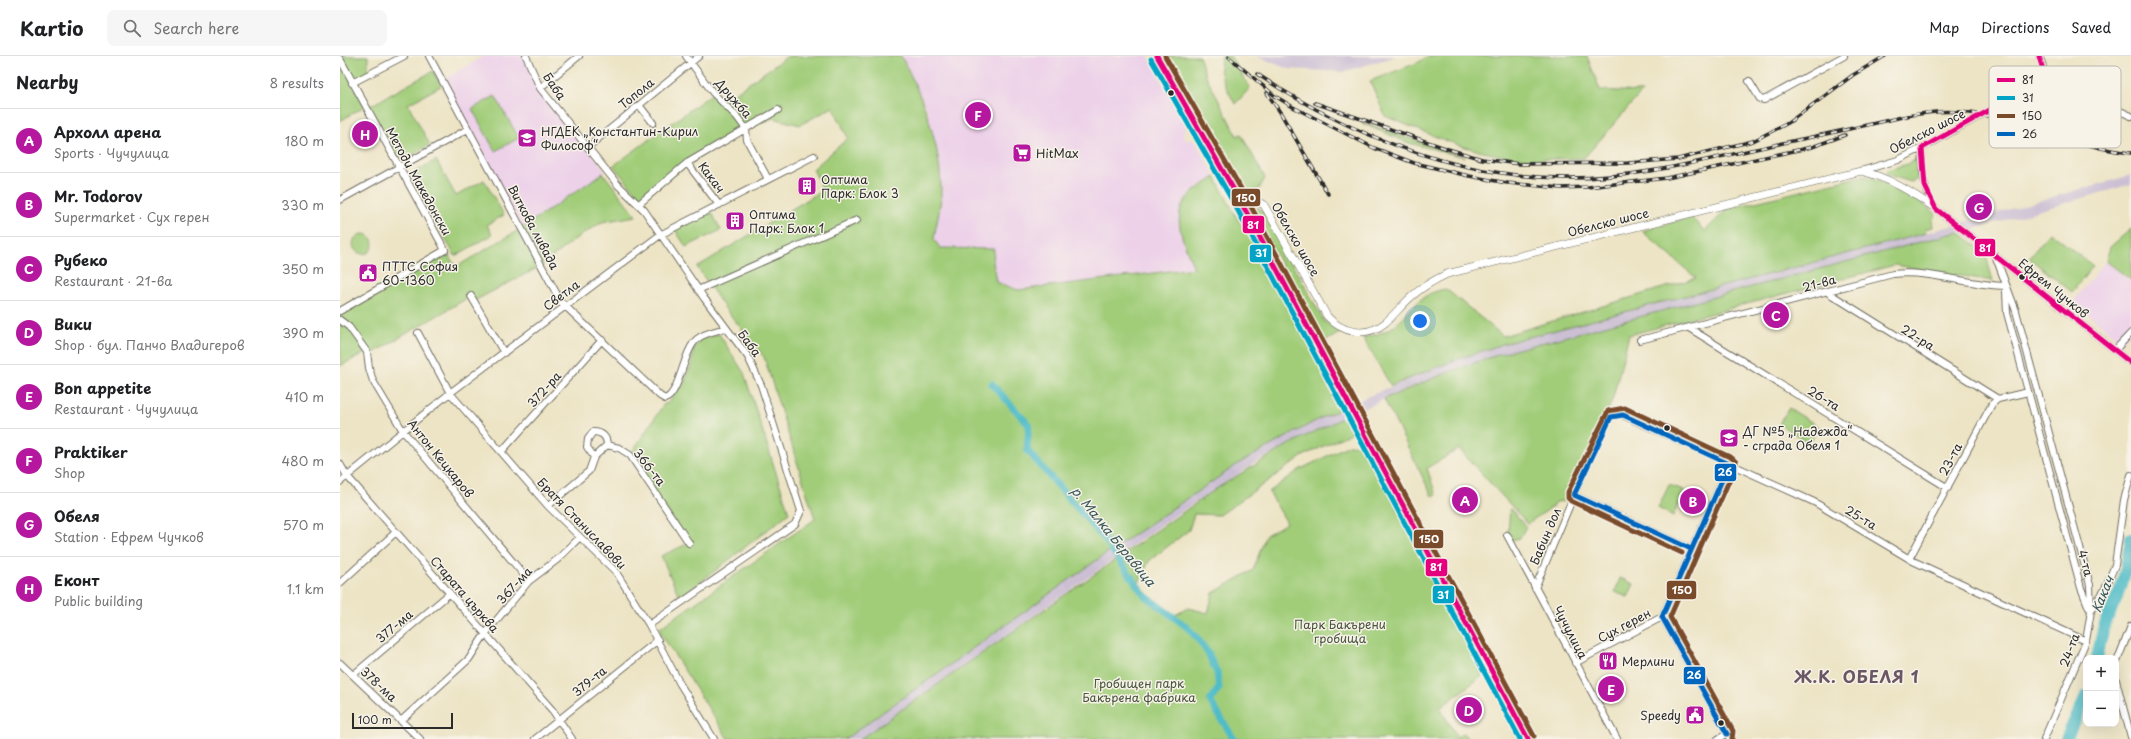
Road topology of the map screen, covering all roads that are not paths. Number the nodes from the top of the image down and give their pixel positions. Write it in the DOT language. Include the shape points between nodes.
graph roads {
  1 [pos="404,56"];
  2 [pos="430,56"];
  3 [pos="526,56"];
  4 [pos="579,56"];
  5 [pos="686,56"];
  6 [pos="699,56"];
  7 [pos="1157,56"];
  8 [pos="1844,56"];
  9 [pos="2039,56"];
  10 [pos="340,60"];
  11 [pos="691,63"];
  12 [pos="2044,66"];
  13 [pos="1749,81"];
  14 [pos="352,84"];
  15 [pos="540,88"];
  16 [pos="639,105"];
  17 [pos="778,110"];
  18 [pos="1989,110"];
  19 [pos="2121,111"];
  20 [pos="2131,116"];
  21 [pos="653,123"];
  22 [pos="468,129"];
  23 [pos="746,130"];
  24 [pos="588,147"];
  25 [pos="1922,148"];
  26 [pos="814,156"];
  27 [pos="688,163"];
  28 [pos="399,168"];
  29 [pos="1861,171"];
  30 [pos="768,179"];
  31 [pos="340,200"];
  32 [pos="639,204"];
  33 [pos="1242,204"];
  34 [pos="719,205"];
  35 [pos="1936,209"];
  36 [pos="857,220"];
  37 [pos="660,235"];
  38 [pos="1995,254"];
  39 [pos="2006,286"];
  40 [pos="698,290"];
  41 [pos="1827,292"];
  42 [pos="471,296"];
  43 [pos="564,306"];
  44 [pos="340,311"];
  45 [pos="340,320"];
  46 [pos="726,328"];
  47 [pos="1689,328"];
  48 [pos="418,333"];
  49 [pos="2131,333"];
  50 [pos="602,340"];
  51 [pos="1640,340"];
  52 [pos="1317,346"];
  53 [pos="2115,350"];
  54 [pos="504,353"];
  55 [pos="2131,363"];
  56 [pos="2028,392"];
  57 [pos="450,393"];
  58 [pos="1998,399"];
  59 [pos="1623,414"];
  60 [pos="403,430"];
  61 [pos="607,445"];
  62 [pos="502,451"];
  63 [pos="594,457"];
  64 [pos="340,464"];
  65 [pos="1729,464"];
  66 [pos="1384,472"];
  67 [pos="2131,475"];
  68 [pos="347,476"];
  69 [pos="340,482"];
  70 [pos="1948,488"];
  71 [pos="1574,495"];
  72 [pos="548,506"];
  73 [pos="396,532"];
  74 [pos="1507,535"];
  75 [pos="580,537"];
  76 [pos="689,543"];
  77 [pos="1691,549"];
  78 [pos="1910,559"];
  79 [pos="529,581"];
  80 [pos="340,583"];
  81 [pos="1536,588"];
  82 [pos="450,594"];
  83 [pos="2091,612"];
  84 [pos="1662,617"];
  85 [pos="650,625"];
  86 [pos="2131,626"];
  87 [pos="485,634"];
  88 [pos="658,640"];
  89 [pos="2086,641"];
  90 [pos="2119,656"];
  91 [pos="340,663"];
  92 [pos="1575,663"];
  93 [pos="353,675"];
  94 [pos="2119,691"];
  95 [pos="402,720"];
  96 [pos="559,720"];
  97 [pos="1728,736"];
  98 [pos="2131,737"];
  99 [pos="420,739"];
  100 [pos="535,739"];
  101 [pos="572,739"];
  102 [pos="714,739"];
  103 [pos="1528,739"];
  104 [pos="1617,739"];
  105 [pos="1718,739"];
  106 [pos="2044,739"];
  1 -- 14 [label="street"];
  2 -- 22 [label="street, Виткова ливада"];
  3 -- 15 [label="street, Баба"];
  4 -- 15 [label="street"];
  5 -- 11 [label="street, Дружба"];
  6 -- 11 [label="street, Топола"];
  7 -- 33 [label="street"];
  8 -- 13 [label="street" via="1764,100 1760,99"];
  9 -- 12 [label="street"];
  10 -- 14 [label="street, Методи Македонски"];
  11 -- 16 [label="street, Топола"];
  11 -- 23 [label="street, Дружба" via="713,93"];
  14 -- 28 [label="street, Методи Македонски"];
  15 -- 24 [label="street, Баба"];
  16 -- 21 [label="street"];
  16 -- 24 [label="street, Топола"];
  17 -- 23 [label="street"];
  18 -- 25 [label="street, Обелско шосе"];
  19 -- 20 [label="street"];
  22 -- 28 [label="street"];
  22 -- 43 [label="street, Виткова ливада"];
  23 -- 27 [label="street"];
  23 -- 30 [label="street, Дружба" via="747,140"];
  24 -- 32 [label="street, Баба" via="618,185"];
  25 -- 29 [label="street, Обелско шосе" via="1898,160"];
  25 -- 35 [label="street" via="1923,182 1927,196"];
  26 -- 30 [label="street, Светла"];
  27 -- 32 [label="street"];
  27 -- 34 [label="street, Какач"];
  28 -- 31 [label="street"];
  28 -- 44 [label="street, Методи Македонски" via="445,250"];
  29 -- 33 [label="street, Обелско шосе" via="1447,274 1424,286 1384,324 1368,331 1356,332 1340,328 1327,316 1264,205 1257,201"];
  29 -- 35 [label="street, Ефрем Чучков" via="1913,193"];
  30 -- 34 [label="street, Светла"];
  32 -- 37 [label="street, Баба"];
  33 -- 52 [label="street"];
  34 -- 37 [label="street, Светла"];
  35 -- 38 [label="street, Ефрем Чучков"];
  36 -- 40 [label="street"];
  37 -- 40 [label="street, Баба"];
  37 -- 43 [label="street, Светла"];
  38 -- 39 [label="street, 4-та"];
  38 -- 53 [label="street, Ефрем Чучков"];
  39 -- 41 [label="street, 21-ва" via="1901,273"];
  39 -- 56 [label="street, 4-та" via="2007,313"];
  39 -- 83 [label="street, 4-та" via="2016,311 2090,585"];
  40 -- 46 [label="street, Баба"];
  41 -- 47 [label="street, 21-ва"];
  41 -- 58 [label="street, 22-ра"];
  42 -- 54 [label="street"];
  43 -- 50 [label="street, Виткова ливада"];
  43 -- 54 [label="street, Светла"];
  45 -- 60 [label="street, Антон Кецкаров" via="354,333 367,352 374,380"];
  46 -- 50 [label="street, Виткова ливада" via="702,335 695,340 673,391 665,399"];
  46 -- 85 [label="street, Баба" via="756,372 801,515 795,524"];
  47 -- 51 [label="street, 21-ва"];
  47 -- 70 [label="street, 26-та"];
  48 -- 57 [label="street, Братя Станиславови"];
  49 -- 53 [label="street"];
  50 -- 62 [label="street, 372-ра"];
  53 -- 55 [label="street, Ефрем Чучков"];
  54 -- 57 [label="street, Светла"];
  56 -- 58 [label="street"];
  56 -- 83 [label="street, 4-та" via="2081,588"];
  57 -- 60 [label="street, Светла"];
  57 -- 62 [label="street, Братя Станиславови"];
  58 -- 70 [label="street, 23-та" via="1992,404"];
  59 -- 65 [label="street, 25-та"];
  59 -- 71 [label="street, Бабин дол" via="1615,415 1608,422"];
  60 -- 68 [label="street, Светла"];
  60 -- 79 [label="street, Антон Кецкаров"];
  61 -- 63 [label="street"];
  61 -- 63 [label="street" via="602,434 593,432 587,447"];
  61 -- 76 [label="street, 366-та" via="619,448 630,455"];
  62 -- 72 [label="street, Братя Станиславови"];
  63 -- 72 [label="street" via="589,471"];
  64 -- 68 [label="street, Старата църква"];
  65 -- 77 [label="street, Сух герен"];
  65 -- 78 [label="street, 25-та" via="1814,502"];
  66 -- 103 [label="street"];
  67 -- 83 [label="street, 24-та" via="2124,500 2115,565 2104,591"];
  68 -- 69 [label="street, Светла"];
  68 -- 73 [label="street, Старата църква"];
  70 -- 78 [label="street, 23-та"];
  71 -- 77 [label="street"];
  71 -- 81 [label="street, Бабин дол"];
  72 -- 75 [label="street, Братя Станиславови"];
  73 -- 80 [label="street"];
  73 -- 82 [label="street, Старата църква"];
  74 -- 81 [label="street, Чучулица"];
  75 -- 79 [label="street, 367-ма" via="558,559"];
  75 -- 85 [label="street, Братя Станиславови" via="616,572"];
  77 -- 84 [label="street, Сух герен"];
  78 -- 89 [label="street, 25-та"];
  79 -- 87 [label="street, 367-ма"];
  81 -- 92 [label="street, Чучулица"];
  82 -- 87 [label="street, Старата църква"];
  82 -- 93 [label="street, 377-ма"];
  83 -- 89 [label="street, 24-та"];
  84 -- 92 [label="street, Сух герен"];
  84 -- 97 [label="street"];
  85 -- 88 [label="street, Братя Станиславови"];
  86 -- 90 [label="street"];
  87 -- 95 [label="street, 367-ма" via="469,659"];
  87 -- 96 [label="street, Старата църква"];
  88 -- 96 [label="street, 379-та"];
  88 -- 102 [label="street, Братя Станиславови" via="680,684"];
  89 -- 106 [label="street, 24-та"];
  91 -- 93 [label="street, 378-ма"];
  92 -- 104 [label="street, Чучулица"];
  93 -- 95 [label="street, 378-ма"];
  94 -- 98 [label="street"];
  95 -- 99 [label="street, 378-ма"];
  96 -- 100 [label="street, 379-та"];
  96 -- 101 [label="street, Старата църква"];
  97 -- 105 [label="street"];
}
